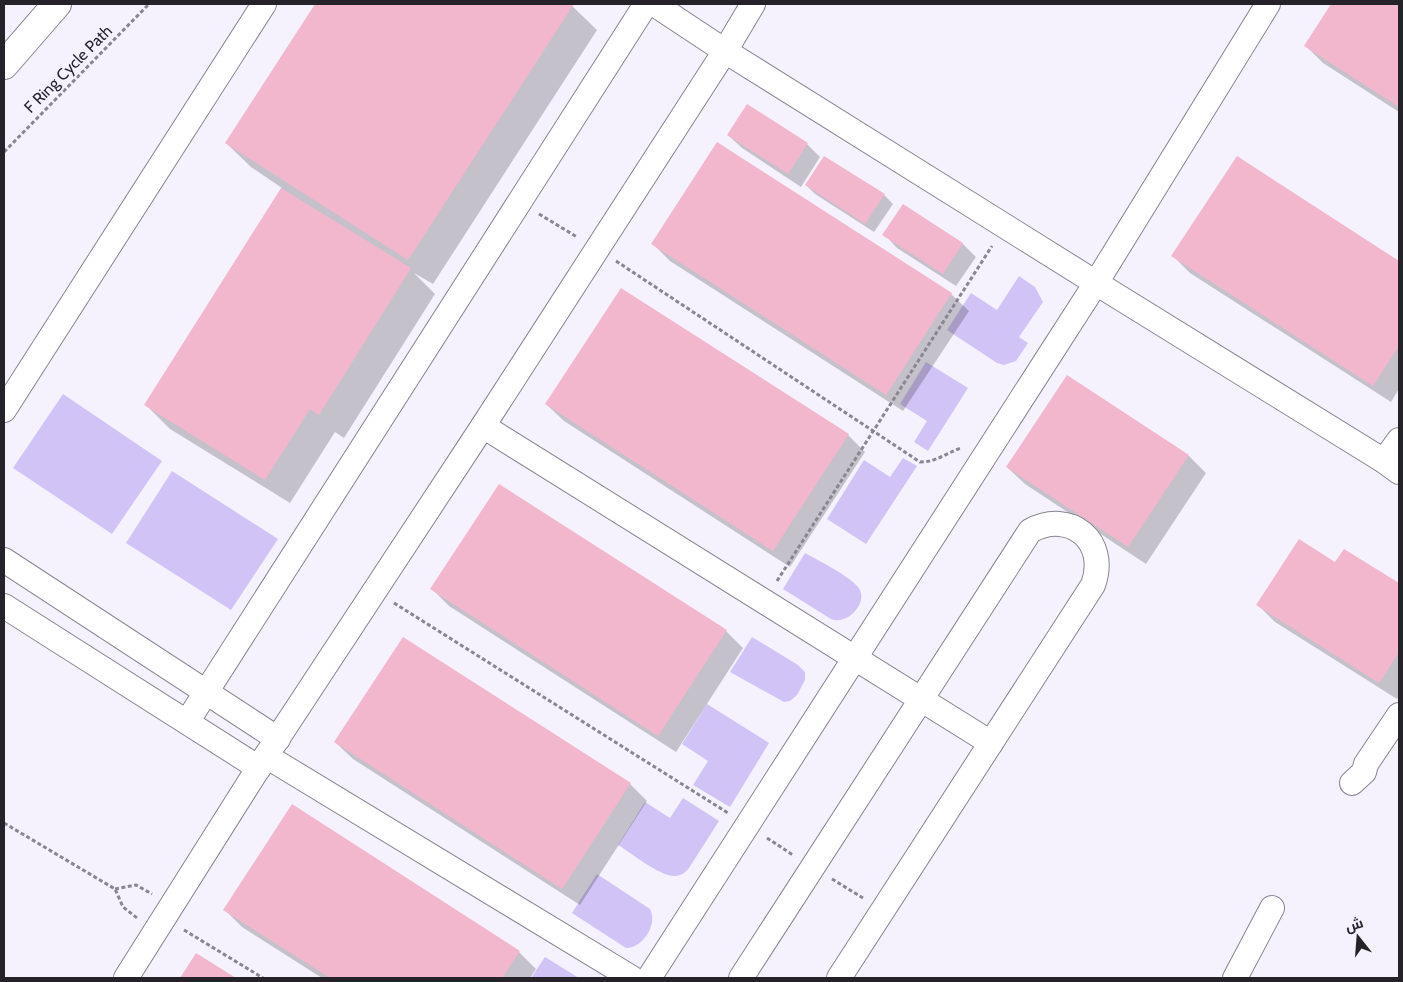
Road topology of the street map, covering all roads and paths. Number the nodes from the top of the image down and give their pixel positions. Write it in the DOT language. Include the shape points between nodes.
graph roads {
  1 [pos="57,4"];
  2 [pos="148,4"];
  3 [pos="264,4"];
  4 [pos="646,4"];
  5 [pos="654,4"];
  6 [pos="752,4"];
  7 [pos="1268,4"];
  8 [pos="725,51"];
  9 [pos="4,65"];
  10 [pos="4,152"];
  11 [pos="519,202"];
  12 [pos="1005,227"];
  13 [pos="597,249"];
  14 [pos="1096,283"];
  15 [pos="4,410"];
  16 [pos="483,426"];
  17 [pos="874,431"];
  18 [pos="1399,440"];
  19 [pos="986,454"];
  20 [pos="1392,466"];
  21 [pos="4,560"];
  22 [pos="375,591"];
  23 [pos="764,601"];
  24 [pos="4,606"];
  25 [pos="855,658"];
  26 [pos="206,692"];
  27 [pos="921,699"];
  28 [pos="1399,715"];
  29 [pos="187,722"];
  30 [pos="991,743"];
  31 [pos="268,754"];
  32 [pos="1352,783"];
  33 [pos="4,822"];
  34 [pos="747,825"];
  35 [pos="812,868"];
  36 [pos="115,889"];
  37 [pos="1272,908"];
  38 [pos="155,910"];
  39 [pos="883,910"];
  40 [pos="126,978"];
  41 [pos="263,978"];
  42 [pos="632,978"];
  43 [pos="649,978"];
  44 [pos="741,978"];
  45 [pos="839,978"];
  46 [pos="1235,978"];
  1 -- 9 [label="main road"];
  2 -- 10 [label="path, F Ring Cycle Path"];
  3 -- 15 [label="lane"];
  4 -- 11 [label="lane"];
  5 -- 8 [label="lane"];
  6 -- 8 [label="lane"];
  7 -- 14 [label="lane"];
  8 -- 12 [label="lane"];
  8 -- 13 [label="lane"];
  11 -- 13 [label="path"];
  11 -- 26 [label="lane"];
  12 -- 14 [label="lane"];
  12 -- 17 [label="path"];
  13 -- 16 [label="lane"];
  13 -- 17 [label="path"];
  14 -- 19 [label="lane"];
  14 -- 20 [label="lane"];
  16 -- 22 [label="lane"];
  16 -- 23 [label="lane"];
  17 -- 19 [label="path" via="920,462 939,459 966,446"];
  17 -- 23 [label="path"];
  18 -- 20 [label="lane"];
  19 -- 25 [label="lane"];
  21 -- 26 [label="lane"];
  22 -- 31 [label="lane"];
  22 -- 34 [label="path"];
  23 -- 25 [label="lane"];
  24 -- 29 [label="lane"];
  25 -- 27 [label="lane"];
  25 -- 34 [label="lane"];
  26 -- 29 [label="lane"];
  26 -- 31 [label="lane"];
  27 -- 30 [label="lane"];
  27 -- 30 [label="lane" via="1030,531 1049,524 1077,530 1091,542 1095,553 1098,564 1093,585"];
  27 -- 35 [label="lane"];
  28 -- 32 [label="lane" via="1364,772"];
  29 -- 31 [label="lane"];
  30 -- 39 [label="lane"];
  31 -- 38 [label="lane"];
  31 -- 42 [label="lane"];
  33 -- 36 [label="path"];
  34 -- 35 [label="path"];
  34 -- 43 [label="lane"];
  35 -- 39 [label="path"];
  35 -- 44 [label="lane"];
  36 -- 38 [label="path" via="136,885"];
  36 -- 38 [label="path" via="123,907 138,918"];
  37 -- 46 [label="lane"];
  38 -- 40 [label="lane"];
  38 -- 41 [label="path"];
  39 -- 45 [label="lane"];
}
